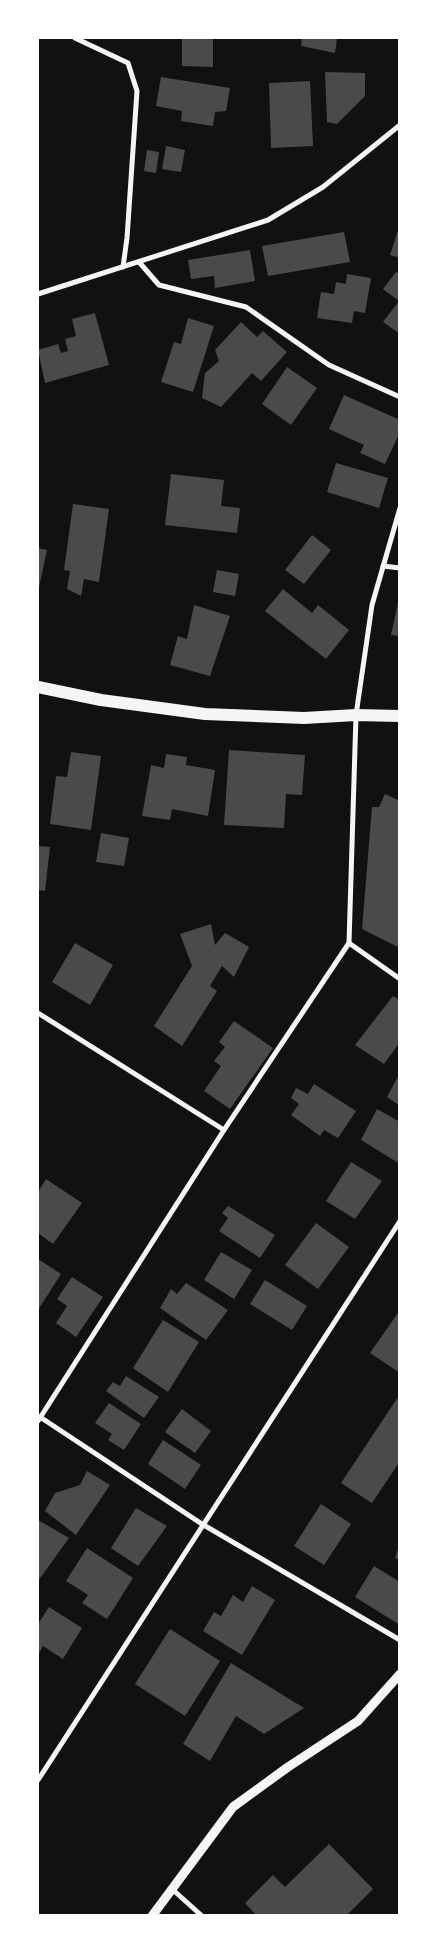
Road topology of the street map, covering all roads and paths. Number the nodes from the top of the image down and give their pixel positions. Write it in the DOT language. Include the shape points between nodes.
graph roads {
  1 [pos="75,38"];
  2 [pos="400,125"];
  3 [pos="139,262"];
  4 [pos="123,267"];
  5 [pos="38,294"];
  6 [pos="400,397"];
  7 [pos="400,508"];
  8 [pos="383,566"];
  9 [pos="400,568"];
  10 [pos="38,687"];
  11 [pos="356,715"];
  12 [pos="400,716"];
  13 [pos="349,943"];
  14 [pos="400,979"];
  15 [pos="38,1013"];
  16 [pos="224,1130"];
  17 [pos="400,1221"];
  18 [pos="39,1419"];
  19 [pos="202,1524"];
  20 [pos="400,1640"];
  21 [pos="400,1674"];
  22 [pos="38,1780"];
  23 [pos="172,1889"];
  24 [pos="152,1916"];
  25 [pos="202,1916"];
  1 -- 4 [label="street" via="128,63 136,91"];
  2 -- 3 [label="street" via="324,187 268,220"];
  3 -- 4 [label="street"];
  3 -- 6 [label="street" via="158,285 246,307 329,365"];
  4 -- 5 [label="street"];
  7 -- 8 [label="street"];
  8 -- 9 [label="street"];
  8 -- 11 [label="street" via="372,605"];
  10 -- 11 [label="main road" via="101,700 206,714 304,718"];
  11 -- 12 [label="main road"];
  11 -- 13 [label="street"];
  13 -- 14 [label="street"];
  13 -- 16 [label="street"];
  15 -- 16 [label="street"];
  16 -- 18 [label="street"];
  17 -- 19 [label="street"];
  18 -- 19 [label="street"];
  19 -- 20 [label="street"];
  19 -- 22 [label="street"];
  21 -- 23 [label="street" via="358,1721 233,1807"];
  23 -- 24 [label="street"];
  23 -- 25 [label="street"];
}
